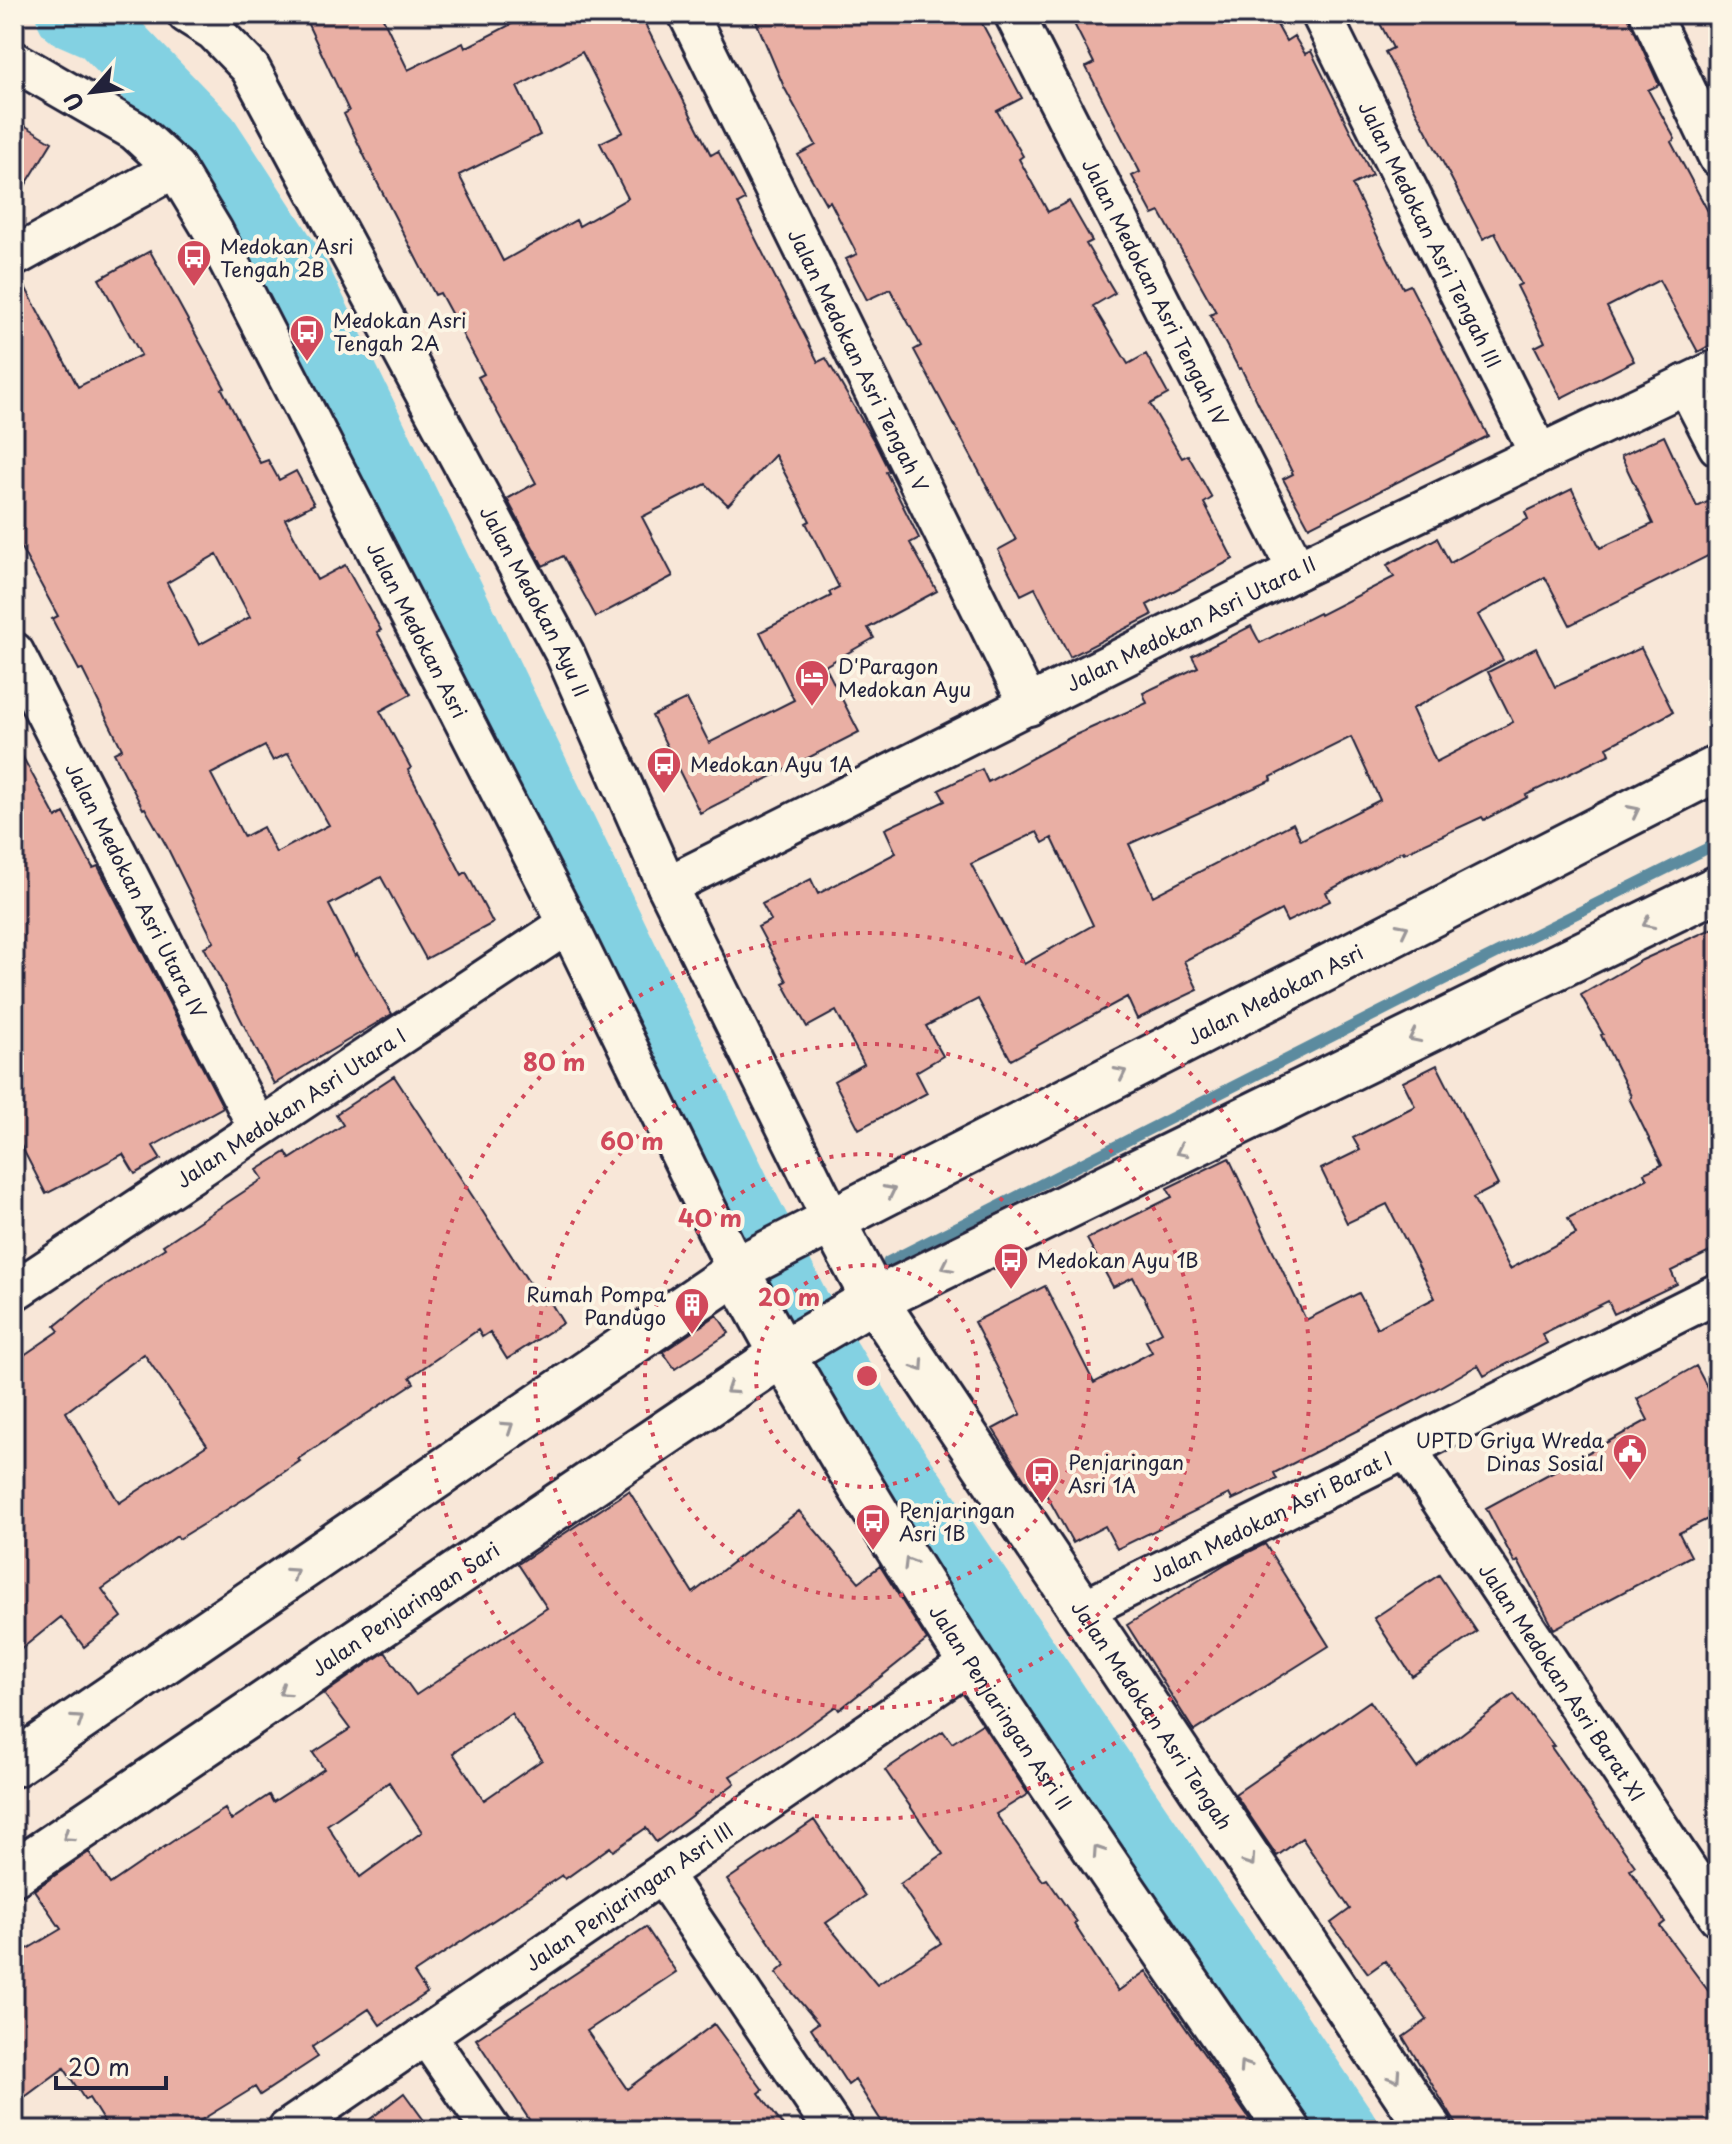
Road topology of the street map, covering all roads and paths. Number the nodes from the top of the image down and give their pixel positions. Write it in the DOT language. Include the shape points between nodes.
graph roads {
  1 [pos="187,14"];
  2 [pos="688,14"];
  3 [pos="1014,14"];
  4 [pos="1321,14"];
  5 [pos="1650,14"];
  6 [pos="14,61"];
  7 [pos="1718,157"];
  8 [pos="175,168"];
  9 [pos="14,257"];
  10 [pos="1702,376"];
  11 [pos="1718,446"];
  12 [pos="1539,454"];
  13 [pos="1297,570"];
  14 [pos="14,652"];
  15 [pos="1029,706"];
  16 [pos="1718,768"];
  17 [pos="667,886"];
  18 [pos="1718,888"];
  19 [pos="568,924"];
  20 [pos="258,1128"];
  21 [pos="826,1223"];
  22 [pos="743,1267"];
  23 [pos="14,1291"];
  24 [pos="1718,1294"];
  25 [pos="866,1305"];
  26 [pos="789,1350"];
  27 [pos="1407,1449"];
  28 [pos="1083,1610"];
  29 [pos="970,1663"];
  30 [pos="14,1764"];
  31 [pos="14,1873"];
  32 [pos="662,1874"];
  33 [pos="1718,1916"];
  34 [pos="426,2035"];
  35 [pos="287,2130"];
  36 [pos="491,2130"];
  37 [pos="834,2130"];
  38 [pos="1288,2130"];
  39 [pos="1430,2130"];
  1 -- 17 [label="street, Jalan Medokan Ayu II" via="214,31 250,68 565,654"];
  2 -- 15 [label="street, Jalan Medokan Asri Tengah V"];
  3 -- 13 [label="street, Jalan Medokan Asri Tengah IV"];
  4 -- 12 [label="street, Jalan Medokan Asri Tengah III"];
  5 -- 7 [label="street"];
  6 -- 8 [label="street, Jalan Medokan Asri" via="135,131"];
  8 -- 9 [label="street"];
  8 -- 19 [label="street, Jalan Medokan Asri" via="213,231"];
  10 -- 11 [label="street"];
  10 -- 12 [label="street, Jalan Medokan Asri Utara II"];
  12 -- 13 [label="street, Jalan Medokan Asri Utara II"];
  13 -- 15 [label="street, Jalan Medokan Asri Utara II"];
  14 -- 20 [label="street, Jalan Medokan Asri Utara IV"];
  15 -- 17 [label="street, Jalan Medokan Asri Utara II"];
  21 -- 16 [label="street, Jalan Medokan Asri, one-way"];
  17 -- 21 [label="street, Jalan Medokan Ayu II"];
  18 -- 25 [label="street, one-way"];
  19 -- 20 [label="street, Jalan Medokan Asri Utara I"];
  19 -- 22 [label="street, Jalan Medokan Asri"];
  20 -- 23 [label="street, Jalan Medokan Asri Utara I"];
  21 -- 22 [label="street, Jalan Medokan Asri"];
  21 -- 25 [label="street"];
  22 -- 26 [label="street, Jalan Penjaringan Asri II"];
  30 -- 22 [label="street, one-way"];
  24 -- 27 [label="street, Jalan Medokan Asri Barat I"];
  25 -- 26 [label="street"];
  25 -- 28 [label="street, Jalan Medokan Asri Tengah, one-way"];
  29 -- 26 [label="street, Jalan Penjaringan Asri II, one-way"];
  26 -- 31 [label="street, Jalan Penjaringan Sari, one-way"];
  27 -- 28 [label="street, Jalan Medokan Asri Barat I"];
  27 -- 33 [label="street, Jalan Medokan Asri Barat XI"];
  28 -- 39 [label="street, Jalan Medokan Asri Tengah, one-way"];
  29 -- 32 [label="street, Jalan Penjaringan Asri III"];
  38 -- 29 [label="street, Jalan Penjaringan Asri II, one-way"];
  32 -- 34 [label="street, Jalan Penjaringan Asri III"];
  32 -- 37 [label="street"];
  34 -- 35 [label="street, Jalan Penjaringan Asri III"];
  34 -- 36 [label="street"];
}
